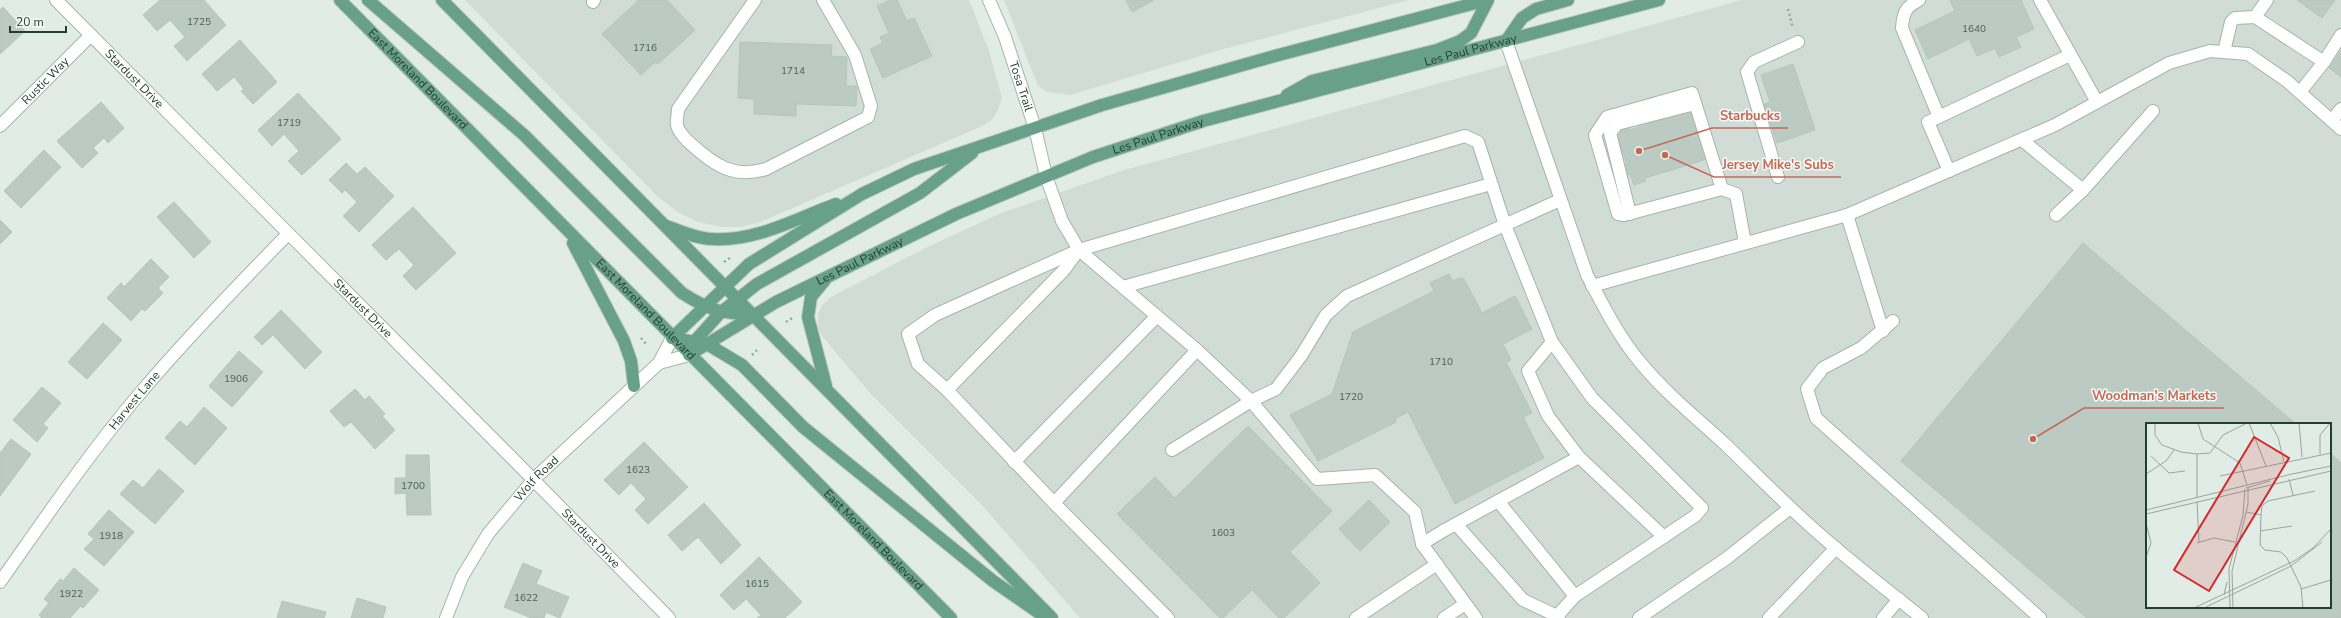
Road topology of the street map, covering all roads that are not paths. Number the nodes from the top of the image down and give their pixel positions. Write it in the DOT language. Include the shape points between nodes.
graph roads {
  1 [pos="56,0"];
  2 [pos="340,0"];
  3 [pos="368,0"];
  4 [pos="442,0"];
  5 [pos="755,0"];
  6 [pos="823,0"];
  7 [pos="989,0"];
  8 [pos="1488,0"];
  9 [pos="1568,0"];
  10 [pos="1659,0"];
  11 [pos="1919,0"];
  12 [pos="2040,0"];
  13 [pos="2267,0"];
  14 [pos="2256,17"];
  15 [pos="91,35"];
  16 [pos="2341,35"];
  17 [pos="1796,37"];
  18 [pos="1506,41"];
  19 [pos="2224,52"];
  20 [pos="2070,55"];
  21 [pos="2324,62"];
  22 [pos="2300,92"];
  23 [pos="1274,102"];
  24 [pos="2097,102"];
  25 [pos="2341,109"];
  26 [pos="2153,111"];
  27 [pos="1939,117"];
  28 [pos="2332,120"];
  29 [pos="0,126"];
  30 [pos="1035,128"];
  31 [pos="2341,129"];
  32 [pos="2022,140"];
  33 [pos="979,148"];
  34 [pos="1949,171"];
  35 [pos="1046,176"];
  36 [pos="1778,177"];
  37 [pos="1491,184"];
  38 [pos="1722,189"];
  39 [pos="2083,190"];
  40 [pos="862,194"];
  41 [pos="1560,200"];
  42 [pos="1847,215"];
  43 [pos="2056,215"];
  44 [pos="661,224"];
  45 [pos="1505,225"];
  46 [pos="568,233"];
  47 [pos="288,234"];
  48 [pos="1745,243"];
  49 [pos="1079,250"];
  50 [pos="827,278"];
  51 [pos="1592,286"];
  52 [pos="725,287"];
  53 [pos="1123,287"];
  54 [pos="736,298"];
  55 [pos="704,307"];
  56 [pos="720,313"];
  57 [pos="754,315"];
  58 [pos="1157,316"];
  59 [pos="1893,321"];
  60 [pos="1883,331"];
  61 [pos="672,338"];
  62 [pos="701,342"];
  63 [pos="1552,342"];
  64 [pos="1197,350"];
  65 [pos="689,355"];
  66 [pos="659,363"];
  67 [pos="634,386"];
  68 [pos="826,388"];
  69 [pos="947,390"];
  70 [pos="1251,401"];
  71 [pos="1172,450"];
  72 [pos="1579,457"];
  73 [pos="1014,462"];
  74 [pos="534,479"];
  75 [pos="1498,501"];
  76 [pos="1054,503"];
  77 [pos="1790,508"];
  78 [pos="1456,524"];
  79 [pos="1664,537"];
  80 [pos="1422,544"];
  81 [pos="1836,548"];
  82 [pos="1437,564"];
  83 [pos="0,582"];
  84 [pos="1575,596"];
  85 [pos="1899,599"];
  86 [pos="1465,604"];
  87 [pos="1558,617"];
  88 [pos="446,618"];
  89 [pos="669,618"];
  90 [pos="951,618"];
  91 [pos="1047,618"];
  92 [pos="1052,618"];
  93 [pos="1168,618"];
  94 [pos="1356,618"];
  95 [pos="1444,618"];
  96 [pos="1476,618"];
  97 [pos="1639,618"];
  98 [pos="1769,618"];
  99 [pos="1883,618"];
  100 [pos="1922,618"];
  101 [pos="2040,618"];
  1 -- 15 [label="street, Stardust Drive"];
  2 -- 46 [label="main road, East Moreland Boulevard"];
  3 -- 55 [label="main road" via="524,135 672,284"];
  4 -- 44 [label="main road"];
  5 -- 6 [label="street" via="678,109 677,126 686,140 711,162 752,174 868,117 871,106 855,55"];
  7 -- 30 [label="street, Tosa Trail" via="1005,37"];
  8 -- 23 [label="main road" via="1471,32 1460,41 1437,50 1312,81"];
  8 -- 30 [label="main road" via="1271,57"];
  9 -- 18 [label="main road" via="1536,9 1522,18"];
  10 -- 18 [label="main road, Les Paul Parkway"];
  11 -- 27 [label="street" via="1902,13 1902,28"];
  12 -- 20 [label="street"];
  13 -- 14 [label="street"];
  14 -- 19 [label="street" via="2235,18 2231,22"];
  14 -- 21 [label="street"];
  15 -- 29 [label="street, Rustic Way"];
  15 -- 47 [label="street, Stardust Drive"];
  16 -- 21 [label="street"];
  17 -- 36 [label="street" via="1754,62 1747,72"];
  18 -- 23 [label="main road, Les Paul Parkway"];
  18 -- 41 [label="street"];
  19 -- 22 [label="street" via="2248,54"];
  19 -- 24 [label="street" via="2210,51 2169,63"];
  20 -- 24 [label="street"];
  20 -- 27 [label="street"];
  21 -- 22 [label="street"];
  22 -- 28 [label="street"];
  23 -- 35 [label="main road, Les Paul Parkway" via="1203,121 1093,157"];
  24 -- 32 [label="street"];
  25 -- 28 [label="street"];
  26 -- 39 [label="street"];
  27 -- 34 [label="street" via="1928,122"];
  28 -- 31 [label="street"];
  30 -- 33 [label="main road"];
  30 -- 35 [label="street, Tosa Trail"];
  32 -- 34 [label="street"];
  32 -- 39 [label="street"];
  33 -- 40 [label="main road" via="914,169"];
  33 -- 54 [label="main road" via="920,193 787,266"];
  34 -- 42 [label="street"];
  35 -- 49 [label="street, Tosa Trail" via="1062,221"];
  35 -- 50 [label="main road, Les Paul Parkway" via="956,214"];
  37 -- 45 [label="street"];
  37 -- 49 [label="street" via="1478,142 1465,136"];
  37 -- 53 [label="street"];
  38 -- 38 [label="street" via="1695,104 1617,124 1610,133 1627,214"];
  38 -- 48 [label="street" via="1736,194"];
  39 -- 43 [label="street"];
  40 -- 44 [label="main road" via="761,232 733,238 713,240"];
  40 -- 52 [label="main road" via="749,264"];
  41 -- 45 [label="street"];
  41 -- 51 [label="street"];
  42 -- 48 [label="street"];
  42 -- 60 [label="street"];
  44 -- 52 [label="main road"];
  45 -- 63 [label="street"];
  45 -- 70 [label="street" via="1347,296 1326,315 1301,356 1276,389"];
  46 -- 61 [label="main road, East Moreland Boulevard"];
  46 -- 67 [label="main road" via="624,340 631,361"];
  47 -- 74 [label="street, Stardust Drive"];
  47 -- 83 [label="street, Harvest Lane" via="215,309 141,392 76,473"];
  48 -- 51 [label="street"];
  49 -- 53 [label="street, Tosa Trail"];
  49 -- 69 [label="street" via="1064,270"];
  49 -- 69 [label="street" via="935,315 908,334 918,364"];
  50 -- 57 [label="main road, Les Paul Parkway"];
  50 -- 68 [label="main road" via="811,297 808,317"];
  51 -- 77 [label="street" via="1641,363 1674,398"];
  52 -- 54 [label="main road"];
  52 -- 55 [label="main road"];
  53 -- 58 [label="street, Tosa Trail"];
  54 -- 56 [label="main road"];
  54 -- 57 [label="main road"];
  55 -- 56 [label="main road"];
  55 -- 61 [label="main road"];
  56 -- 57 [label="main road"];
  56 -- 62 [label="main road"];
  57 -- 62 [label="main road, Les Paul Parkway"];
  57 -- 68 [label="main road"];
  58 -- 64 [label="street, Tosa Trail"];
  58 -- 73 [label="street"];
  59 -- 60 [label="street"];
  60 -- 101 [label="street" via="1861,348 1823,368 1807,389 1816,418"];
  61 -- 62 [label="main road"];
  61 -- 65 [label="main road, East Moreland Boulevard"];
  61 -- 66 [label="street, Wolf Road"];
  62 -- 65 [label="main road, Les Paul Parkway"];
  62 -- 91 [label="main road" via="742,365 803,427 993,581"];
  63 -- 72 [label="street" via="1528,371 1548,416"];
  63 -- 79 [label="street" via="1592,398 1702,508 1695,516"];
  64 -- 70 [label="street, Tosa Trail"];
  64 -- 76 [label="street"];
  65 -- 66 [label="street, Wolf Road"];
  65 -- 90 [label="main road, East Moreland Boulevard"];
  66 -- 67 [label="street, Wolf Road"];
  67 -- 74 [label="street, Wolf Road"];
  68 -- 92 [label="main road"];
  69 -- 73 [label="street"];
  70 -- 71 [label="street"];
  70 -- 80 [label="street, Tosa Trail" via="1317,479 1375,475 1415,512"];
  72 -- 75 [label="street"];
  72 -- 79 [label="street"];
  73 -- 76 [label="street"];
  74 -- 88 [label="street, Wolf Road" via="488,534 475,554 462,577"];
  74 -- 89 [label="street, Stardust Drive"];
  75 -- 78 [label="street"];
  75 -- 84 [label="street"];
  76 -- 93 [label="street"];
  77 -- 81 [label="street"];
  77 -- 97 [label="street" via="1727,558"];
  78 -- 80 [label="street"];
  78 -- 87 [label="street" via="1523,600"];
  79 -- 84 [label="street"];
  80 -- 82 [label="street"];
  81 -- 85 [label="street"];
  81 -- 98 [label="street"];
  82 -- 86 [label="street"];
  82 -- 94 [label="street"];
  84 -- 87 [label="street"];
  85 -- 99 [label="street"];
  85 -- 100 [label="street"];
  86 -- 95 [label="street"];
  86 -- 96 [label="street"];
}
